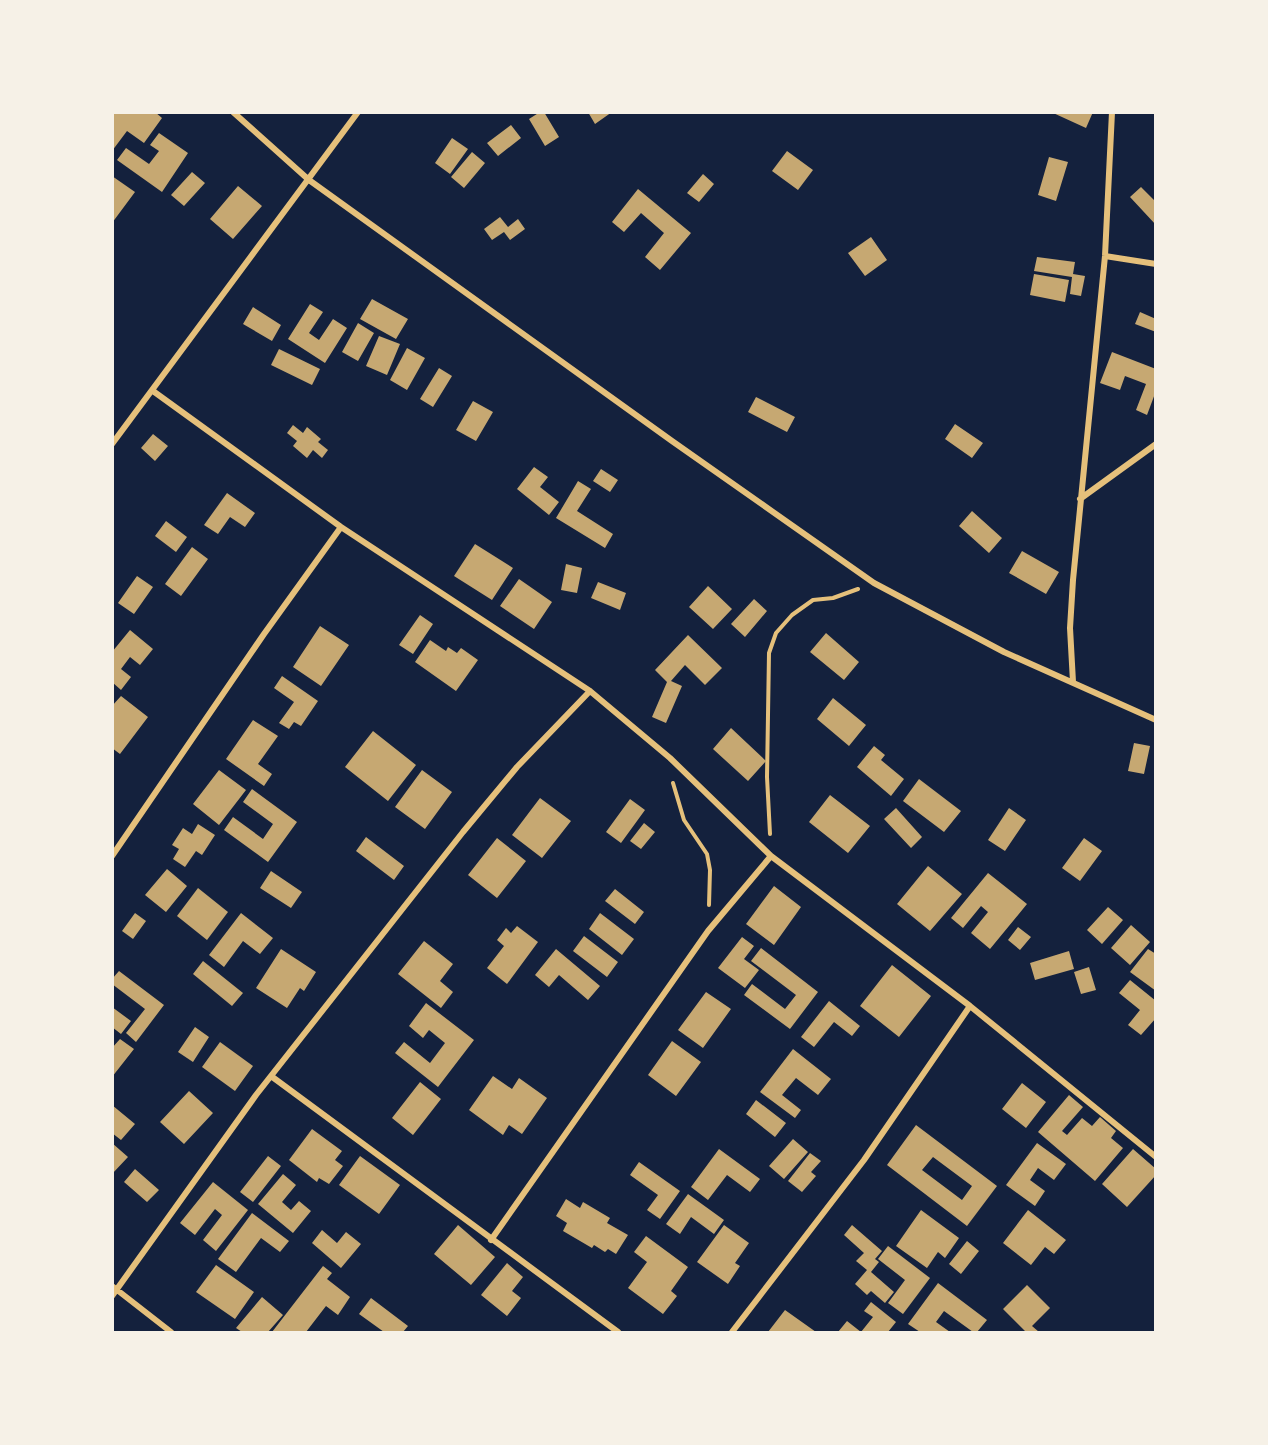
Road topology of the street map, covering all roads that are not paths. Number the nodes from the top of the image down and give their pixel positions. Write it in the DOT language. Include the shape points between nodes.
graph roads {
  1 [pos="233,112"];
  2 [pos="358,112"];
  3 [pos="1112,112"];
  4 [pos="309,180"];
  5 [pos="1105,256"];
  6 [pos="1155,264"];
  7 [pos="153,391"];
  8 [pos="112,444"];
  9 [pos="1155,444"];
  10 [pos="1080,499"];
  11 [pos="341,527"];
  12 [pos="1073,682"];
  13 [pos="590,691"];
  14 [pos="1155,720"];
  15 [pos="112,856"];
  16 [pos="771,856"];
  17 [pos="970,1006"];
  18 [pos="271,1076"];
  19 [pos="1155,1157"];
  20 [pos="491,1240"];
  21 [pos="115,1287"];
  22 [pos="112,1296"];
  23 [pos="171,1332"];
  24 [pos="618,1332"];
  25 [pos="732,1332"];
  1 -- 4 [label="street"];
  2 -- 4 [label="street"];
  3 -- 5 [label="street"];
  4 -- 7 [label="street"];
  4 -- 12 [label="street" via="874,584 1004,652"];
  5 -- 6 [label="street"];
  5 -- 10 [label="street"];
  7 -- 8 [label="street"];
  7 -- 11 [label="street"];
  9 -- 10 [label="street"];
  10 -- 12 [label="street" via="1070,628"];
  11 -- 13 [label="street"];
  11 -- 15 [label="street"];
  12 -- 14 [label="street"];
  13 -- 16 [label="street" via="670,758"];
  13 -- 18 [label="street" via="517,767"];
  16 -- 17 [label="street"];
  16 -- 20 [label="street" via="708,932"];
  17 -- 19 [label="street"];
  17 -- 25 [label="street" via="864,1160"];
  18 -- 20 [label="street"];
  18 -- 21 [label="street"];
  20 -- 24 [label="street"];
  21 -- 22 [label="street"];
  21 -- 23 [label="street"];
}
